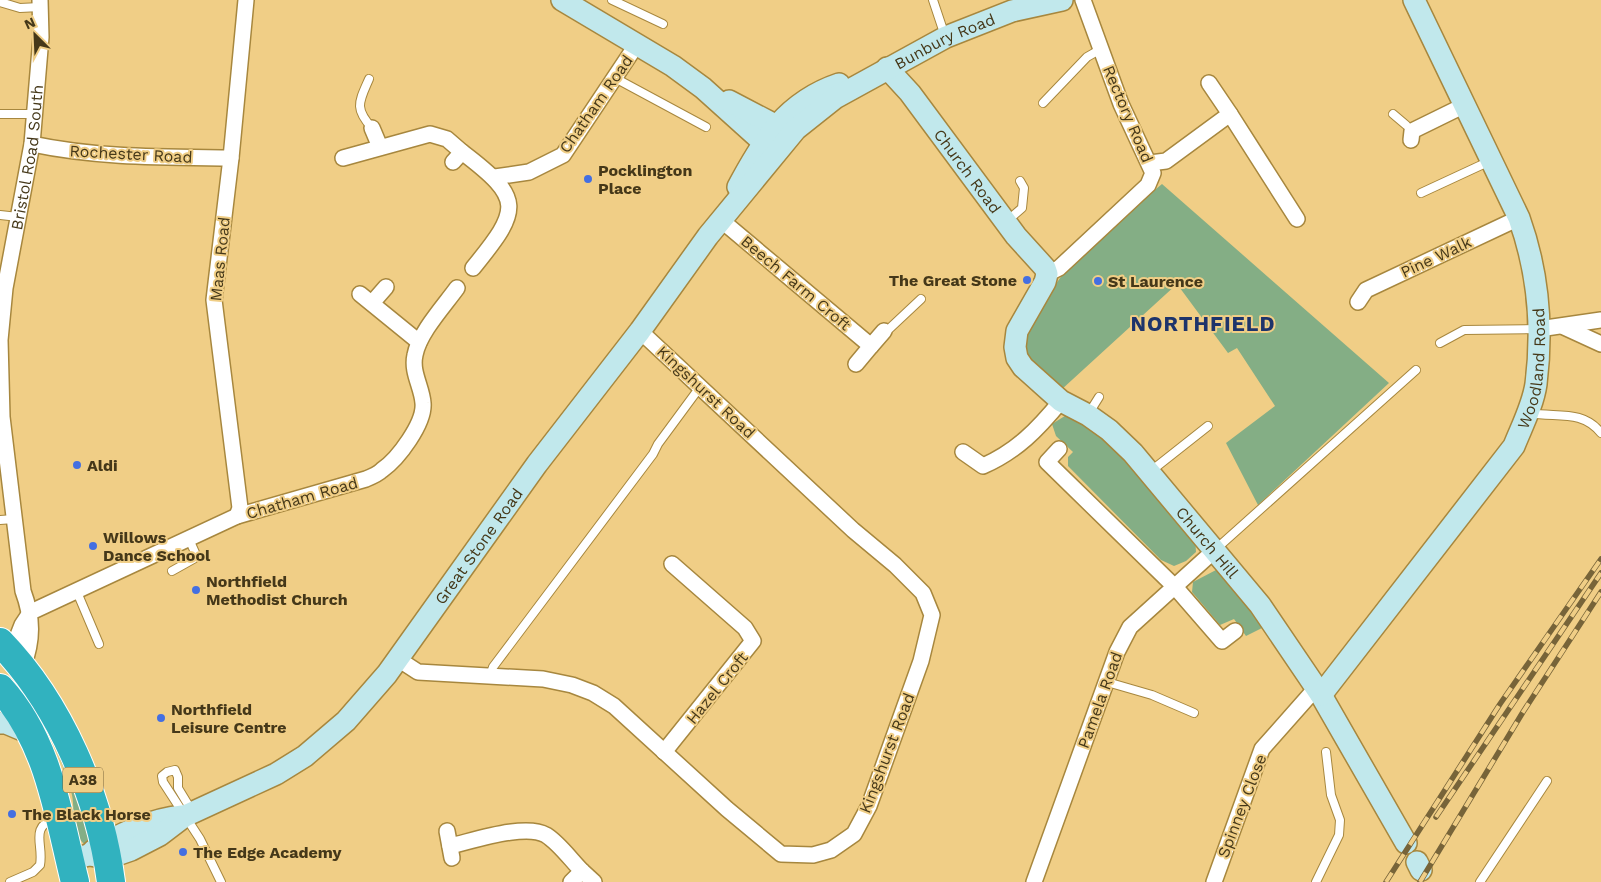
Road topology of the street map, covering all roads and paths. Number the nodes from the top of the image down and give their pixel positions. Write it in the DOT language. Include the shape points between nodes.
graph roads {
  1 [pos="246,0"];
  2 [pos="562,0"];
  3 [pos="612,0"];
  4 [pos="933,0"];
  5 [pos="1062,0"];
  6 [pos="1083,0"];
  7 [pos="1414,0"];
  8 [pos="0,2"];
  9 [pos="40,4"];
  10 [pos="1011,6"];
  11 [pos="663,24"];
  12 [pos="946,38"];
  13 [pos="637,44"];
  14 [pos="1101,49"];
  15 [pos="887,68"];
  16 [pos="615,78"];
  17 [pos="370,80"];
  18 [pos="1209,83"];
  19 [pos="1043,103"];
  20 [pos="1465,105"];
  21 [pos="0,114"];
  22 [pos="36,114"];
  23 [pos="1230,114"];
  24 [pos="1393,114"];
  25 [pos="706,127"];
  26 [pos="372,128"];
  27 [pos="1410,132"];
  28 [pos="773,137"];
  29 [pos="32,144"];
  30 [pos="380,147"];
  31 [pos="231,158"];
  32 [pos="343,158"];
  33 [pos="1492,160"];
  34 [pos="1150,163"];
  35 [pos="494,177"];
  36 [pos="1020,181"];
  37 [pos="1421,192"];
  38 [pos="0,215"];
  39 [pos="18,217"];
  40 [pos="1519,218"];
  41 [pos="1297,219"];
  42 [pos="721,220"];
  43 [pos="1005,222"];
  44 [pos="473,268"];
  45 [pos="1047,274"];
  46 [pos="386,287"];
  47 [pos="3,288"];
  48 [pos="458,288"];
  49 [pos="920,299"];
  50 [pos="1358,302"];
  51 [pos="1601,320"];
  52 [pos="1564,327"];
  53 [pos="1539,329"];
  54 [pos="640,331"];
  55 [pos="884,331"];
  56 [pos="419,342"];
  57 [pos="1601,344"];
  58 [pos="871,346"];
  59 [pos="1448,347"];
  60 [pos="856,364"];
  61 [pos="1416,370"];
  62 [pos="700,387"];
  63 [pos="1100,397"];
  64 [pos="1062,402"];
  65 [pos="1528,413"];
  66 [pos="1088,415"];
  67 [pos="1208,426"];
  68 [pos="1601,433"];
  69 [pos="1059,449"];
  70 [pos="963,452"];
  71 [pos="1149,473"];
  72 [pos="237,516"];
  73 [pos="7,520"];
  74 [pos="189,539"];
  75 [pos="1215,550"];
  76 [pos="672,564"];
  77 [pos="172,570"];
  78 [pos="1176,588"];
  79 [pos="77,592"];
  80 [pos="31,612"];
  81 [pos="1235,631"];
  82 [pos="99,644"];
  83 [pos="398,659"];
  84 [pos="6,673"];
  85 [pos="490,676"];
  86 [pos="1107,682"];
  87 [pos="1319,692"];
  88 [pos="1194,713"];
  89 [pos="0,723"];
  90 [pos="32,734"];
  91 [pos="664,752"];
  92 [pos="1326,752"];
  93 [pos="1547,781"];
  94 [pos="189,814"];
  95 [pos="61,815"];
  96 [pos="1406,843"];
  97 [pos="449,845"];
  98 [pos="93,863"];
  99 [pos="582,870"];
  100 [pos="10,882"];
  101 [pos="87,882"];
  102 [pos="221,882"];
  103 [pos="571,882"];
  104 [pos="594,882"];
  105 [pos="1034,882"];
  106 [pos="1214,882"];
  107 [pos="1316,882"];
  108 [pos="1480,882"];
  1 -- 31 [label="street, Maas Road"];
  2 -- 13 [label="street"];
  3 -- 11 [label="lane"];
  4 -- 12 [label="lane"];
  5 -- 10 [label="street, Bunbury Road"];
  6 -- 14 [label="street, Rectory Road"];
  7 -- 20 [label="street, Woodland Road"];
  8 -- 9 [label="lane" via="20,8"];
  9 -- 22 [label="street, Bristol Road South"];
  10 -- 12 [label="street, Bunbury Road"];
  12 -- 15 [label="street, Bunbury Road"];
  13 -- 16 [label="street, Chatham Road"];
  13 -- 28 [label="street"];
  14 -- 19 [label="lane" via="1087,57"];
  14 -- 34 [label="street, Rectory Road" via="1121,104"];
  15 -- 28 [label="street" via="826,88 792,110"];
  15 -- 43 [label="street, Church Road" via="910,93"];
  16 -- 25 [label="lane"];
  16 -- 35 [label="street, Chatham Road" via="564,155 529,172"];
  17 -- 26 [label="lane" via="360,102 360,112"];
  18 -- 23 [label="street"];
  20 -- 27 [label="street"];
  20 -- 33 [label="street, Woodland Road"];
  21 -- 22 [label="lane"];
  22 -- 29 [label="street, Bristol Road South"];
  23 -- 34 [label="street" via="1166,161"];
  23 -- 41 [label="street"];
  24 -- 27 [label="lane"];
  26 -- 30 [label="street"];
  28 -- 42 [label="street, Great Stone Road"];
  29 -- 31 [label="street, Rochester Road" via="64,151 127,157"];
  29 -- 39 [label="street, Bristol Road South"];
  30 -- 32 [label="street"];
  30 -- 35 [label="street" via="430,134 447,139 458,157"];
  31 -- 72 [label="street, Maas Road" via="214,300 240,508"];
  33 -- 37 [label="lane"];
  33 -- 40 [label="street, Woodland Road"];
  34 -- 45 [label="street, Rectory Road" via="1153,173 1148,185 1059,268"];
  35 -- 44 [label="street" via="507,195 510,207 502,233"];
  36 -- 43 [label="lane" via="1024,188 1022,208"];
  38 -- 39 [label="lane"];
  39 -- 47 [label="street, Bristol Road South"];
  40 -- 50 [label="street, Pine Walk" via="1366,290"];
  40 -- 53 [label="street, Woodland Road" via="1530,249"];
  42 -- 54 [label="street, Great Stone Road"];
  42 -- 58 [label="street, Beech Farm Croft"];
  43 -- 45 [label="street, Church Road"];
  45 -- 64 [label="street, Church Hill" via="1041,292 1017,331 1015,346 1023,368"];
  46 -- 56 [label="street" via="366,298"];
  47 -- 73 [label="street, Bristol Road South" via="0,386"];
  48 -- 56 [label="street, Chatham Road"];
  49 -- 55 [label="lane"];
  51 -- 52 [label="street"];
  52 -- 53 [label="street"];
  52 -- 57 [label="street"];
  53 -- 59 [label="lane" via="1464,330 1440,342"];
  53 -- 65 [label="street, Woodland Road" via="1536,385"];
  54 -- 62 [label="street, Kingshurst Road"];
  54 -- 83 [label="street, Great Stone Road" via="537,464"];
  55 -- 58 [label="street"];
  56 -- 72 [label="street, Chatham Road" via="414,356 415,374 424,405 408,442 382,470 366,479"];
  58 -- 60 [label="street"];
  61 -- 75 [label="lane"];
  62 -- 85 [label="lane" via="493,667"];
  62 -- 91 [label="street, Kingshurst Road" via="853,530 895,564 923,593 932,615 921,661 869,806 854,834 831,850 813,855 781,854"];
  63 -- 66 [label="lane"];
  64 -- 66 [label="street, Church Hill"];
  64 -- 70 [label="street" via="1018,448 999,459 983,466"];
  65 -- 68 [label="lane" via="1556,417 1568,414 1589,422"];
  65 -- 87 [label="street, Woodland Road" via="1514,446"];
  66 -- 71 [label="street, Church Hill" via="1121,442"];
  67 -- 71 [label="lane"];
  69 -- 78 [label="street" via="1047,462"];
  71 -- 75 [label="street, Church Hill"];
  72 -- 74 [label="street, Chatham Road"];
  73 -- 80 [label="street, Bristol Road South" via="23,592"];
  74 -- 77 [label="lane" via="197,557"];
  74 -- 79 [label="street, Chatham Road"];
  75 -- 78 [label="street, Pamela Road"];
  75 -- 87 [label="street, Church Hill" via="1260,605"];
  76 -- 91 [label="street, Hazel Croft" via="744,628 753,641"];
  78 -- 81 [label="street" via="1222,641"];
  78 -- 86 [label="street, Pamela Road" via="1130,627"];
  79 -- 80 [label="street, Chatham Road"];
  79 -- 82 [label="lane"];
  80 -- 84 [label="street, Bristol Road South" via="30,638"];
  83 -- 85 [label="street, Kingshurst Road" via="418,672"];
  83 -- 94 [label="street, Great Stone Road" via="346,721 305,756 276,774"];
  84 -- 90 [label="highway, A38"];
  84 -- 98 [label="highway, A38" via="56,718 87,788"];
  85 -- 91 [label="street, Kingshurst Road" via="543,679 594,693 614,706"];
  86 -- 88 [label="lane" via="1152,695"];
  86 -- 105 [label="street, Pamela Road"];
  87 -- 96 [label="street, Church Hill"];
  87 -- 106 [label="street, Spinney Close" via="1262,749"];
  89 -- 90 [label="street"];
  90 -- 95 [label="highway, A38"];
  92 -- 107 [label="lane" via="1331,795 1340,820 1339,835"];
  93 -- 108 [label="lane"];
  94 -- 94 [label="lane" via="163,782 162,776 168,772 175,770 178,788"];
  94 -- 98 [label="street, Great Stone Road" via="162,818"];
  94 -- 102 [label="lane"];
  95 -- 98 [label="highway, A38"];
  95 -- 100 [label="lane" via="47,821 39,832 40,865 33,872"];
  97 -- 99 [label="street" via="536,831 546,835"];
  98 -- 101 [label="highway" via="84,865"];
  99 -- 103 [label="street"];
  99 -- 104 [label="street"];
}
